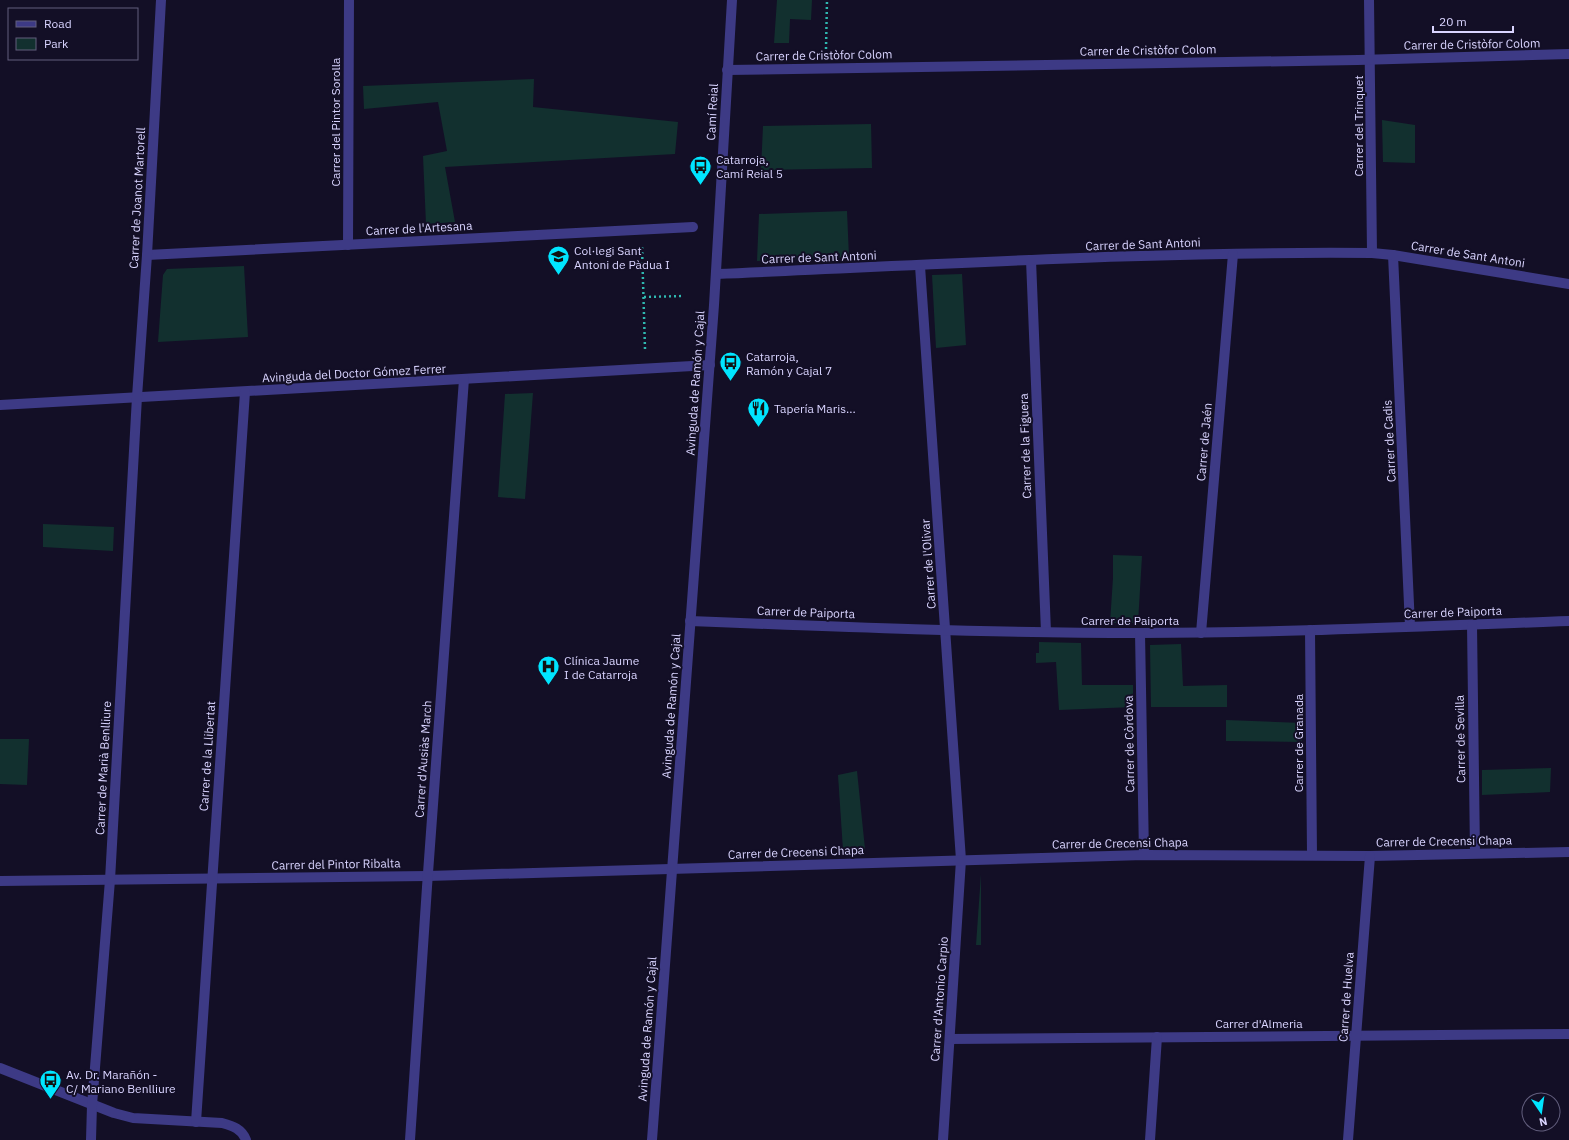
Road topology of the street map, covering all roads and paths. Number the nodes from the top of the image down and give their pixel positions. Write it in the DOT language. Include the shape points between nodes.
graph roads {
  1 [pos="161,0"];
  2 [pos="349,0"];
  3 [pos="732,0"];
  4 [pos="827,0"];
  5 [pos="1369,0"];
  6 [pos="826,51"];
  7 [pos="1569,54"];
  8 [pos="1370,59"];
  9 [pos="727,70"];
  10 [pos="693,227"];
  11 [pos="642,243"];
  12 [pos="348,245"];
  13 [pos="1372,253"];
  14 [pos="1233,254"];
  15 [pos="147,255"];
  16 [pos="1393,255"];
  17 [pos="1030,260"];
  18 [pos="920,266"];
  19 [pos="716,274"];
  20 [pos="1569,284"];
  21 [pos="684,296"];
  22 [pos="644,297"];
  23 [pos="645,349"];
  24 [pos="710,365"];
  25 [pos="464,379"];
  26 [pos="246,392"];
  27 [pos="137,397"];
  28 [pos="0,405"];
  29 [pos="1569,620"];
  30 [pos="690,621"];
  31 [pos="1472,624"];
  32 [pos="1410,626"];
  33 [pos="946,630"];
  34 [pos="1310,630"];
  35 [pos="1046,632"];
  36 [pos="1201,632"];
  37 [pos="1140,633"];
  38 [pos="1569,852"];
  39 [pos="1475,854"];
  40 [pos="1144,855"];
  41 [pos="1312,855"];
  42 [pos="1370,856"];
  43 [pos="961,860"];
  44 [pos="672,869"];
  45 [pos="428,876"];
  46 [pos="212,879"];
  47 [pos="110,880"];
  48 [pos="0,881"];
  49 [pos="1569,1034"];
  50 [pos="1356,1036"];
  51 [pos="1157,1037"];
  52 [pos="950,1039"];
  53 [pos="0,1068"];
  54 [pos="92,1105"];
  55 [pos="196,1122"];
  56 [pos="243,1136"];
  57 [pos="91,1140"];
  58 [pos="410,1140"];
  59 [pos="652,1140"];
  60 [pos="943,1140"];
  61 [pos="1150,1140"];
  62 [pos="1348,1140"];
  1 -- 15 [label="street, Carrer de Joanot Martorell"];
  2 -- 12 [label="street, Carrer del Pintor Sorolla"];
  3 -- 9 [label="street, Camí Reial"];
  4 -- 6 [label="path"];
  5 -- 8 [label="street, Carrer del Trinquet"];
  7 -- 8 [label="street, Carrer de Cristòfor Colom"];
  8 -- 9 [label="street, Carrer de Cristòfor Colom"];
  8 -- 13 [label="street, Carrer del Trinquet"];
  9 -- 19 [label="street, Camí Reial"];
  10 -- 12 [label="street, Carrer de l'Artesana"];
  11 -- 22 [label="path"];
  12 -- 15 [label="street, Carrer de l'Artesana"];
  13 -- 14 [label="street, Carrer de Sant Antoni"];
  13 -- 16 [label="street, Carrer de Sant Antoni"];
  14 -- 17 [label="street, Carrer de Sant Antoni"];
  14 -- 36 [label="street, Carrer de Jaén"];
  15 -- 27 [label="street, Carrer de Joanot Martorell"];
  16 -- 20 [label="street, Carrer de Sant Antoni"];
  16 -- 32 [label="street, Carrer de Cadis"];
  17 -- 18 [label="street, Carrer de Sant Antoni"];
  17 -- 35 [label="street, Carrer de la Figuera"];
  18 -- 19 [label="street, Carrer de Sant Antoni"];
  18 -- 33 [label="street, Carrer de l'Olivar"];
  19 -- 24 [label="street, Avinguda de Ramón y Cajal"];
  21 -- 22 [label="path"];
  22 -- 23 [label="path"];
  24 -- 25 [label="street, Avinguda del Doctor Gómez Ferrer"];
  24 -- 30 [label="street, Avinguda de Ramón y Cajal"];
  25 -- 26 [label="street, Avinguda del Doctor Gómez Ferrer"];
  25 -- 45 [label="street, Carrer d'Ausiàs March"];
  26 -- 27 [label="street, Avinguda del Doctor Gómez Ferrer"];
  26 -- 46 [label="street, Carrer de la Llibertat"];
  27 -- 28 [label="street, Avinguda del Doctor Gómez Ferrer"];
  27 -- 47 [label="street, Carrer de Marià Benlliure"];
  29 -- 31 [label="street, Carrer de Paiporta"];
  30 -- 33 [label="street, Carrer de Paiporta"];
  30 -- 44 [label="street, Avinguda de Ramón y Cajal"];
  31 -- 32 [label="street, Carrer de Paiporta"];
  31 -- 39 [label="street, Carrer de Sevilla"];
  32 -- 34 [label="street, Carrer de Paiporta"];
  33 -- 35 [label="street, Carrer de Paiporta"];
  33 -- 43 [label="street, Carrer de l'Olivar"];
  34 -- 36 [label="street, Carrer de Paiporta"];
  34 -- 41 [label="street, Carrer de Granada"];
  35 -- 37 [label="street, Carrer de Paiporta"];
  36 -- 37 [label="street, Carrer de Paiporta"];
  37 -- 40 [label="street, Carrer de Còrdova"];
  38 -- 39 [label="street, Carrer de Crecensi Chapa"];
  39 -- 42 [label="street, Carrer de Crecensi Chapa"];
  40 -- 41 [label="street, Carrer de Crecensi Chapa"];
  40 -- 43 [label="street, Carrer de Crecensi Chapa"];
  41 -- 42 [label="street, Carrer de Crecensi Chapa"];
  42 -- 50 [label="street, Carrer de Huelva"];
  43 -- 44 [label="street, Carrer de Crecensi Chapa"];
  43 -- 52 [label="street, Carrer d'Antonio Carpio"];
  44 -- 45 [label="street, Carrer del Pintor Ribalta"];
  44 -- 59 [label="street, Avinguda de Ramón y Cajal"];
  45 -- 46 [label="street, Carrer del Pintor Ribalta"];
  45 -- 58 [label="street, Carrer d'Ausiàs March"];
  46 -- 47 [label="street, Carrer del Pintor Ribalta"];
  46 -- 55 [label="street, Carrer de la Llibertat"];
  47 -- 48 [label="street, Carrer del Pintor Ribalta"];
  47 -- 54 [label="street, Carrer de Marià Benlliure"];
  49 -- 50 [label="street, Carrer d'Almeria"];
  50 -- 51 [label="street, Carrer d'Almeria"];
  50 -- 62 [label="street, Carrer de Huelva"];
  51 -- 52 [label="street, Carrer d'Almeria"];
  51 -- 61 [label="street"];
  52 -- 60 [label="street, Carrer d'Antonio Carpio"];
  53 -- 54 [label="street"];
  54 -- 55 [label="street" via="133,1118"];
  54 -- 57 [label="street, Carrer de Marià Benlliure"];
  55 -- 56 [label="street" via="234,1127"];
}
